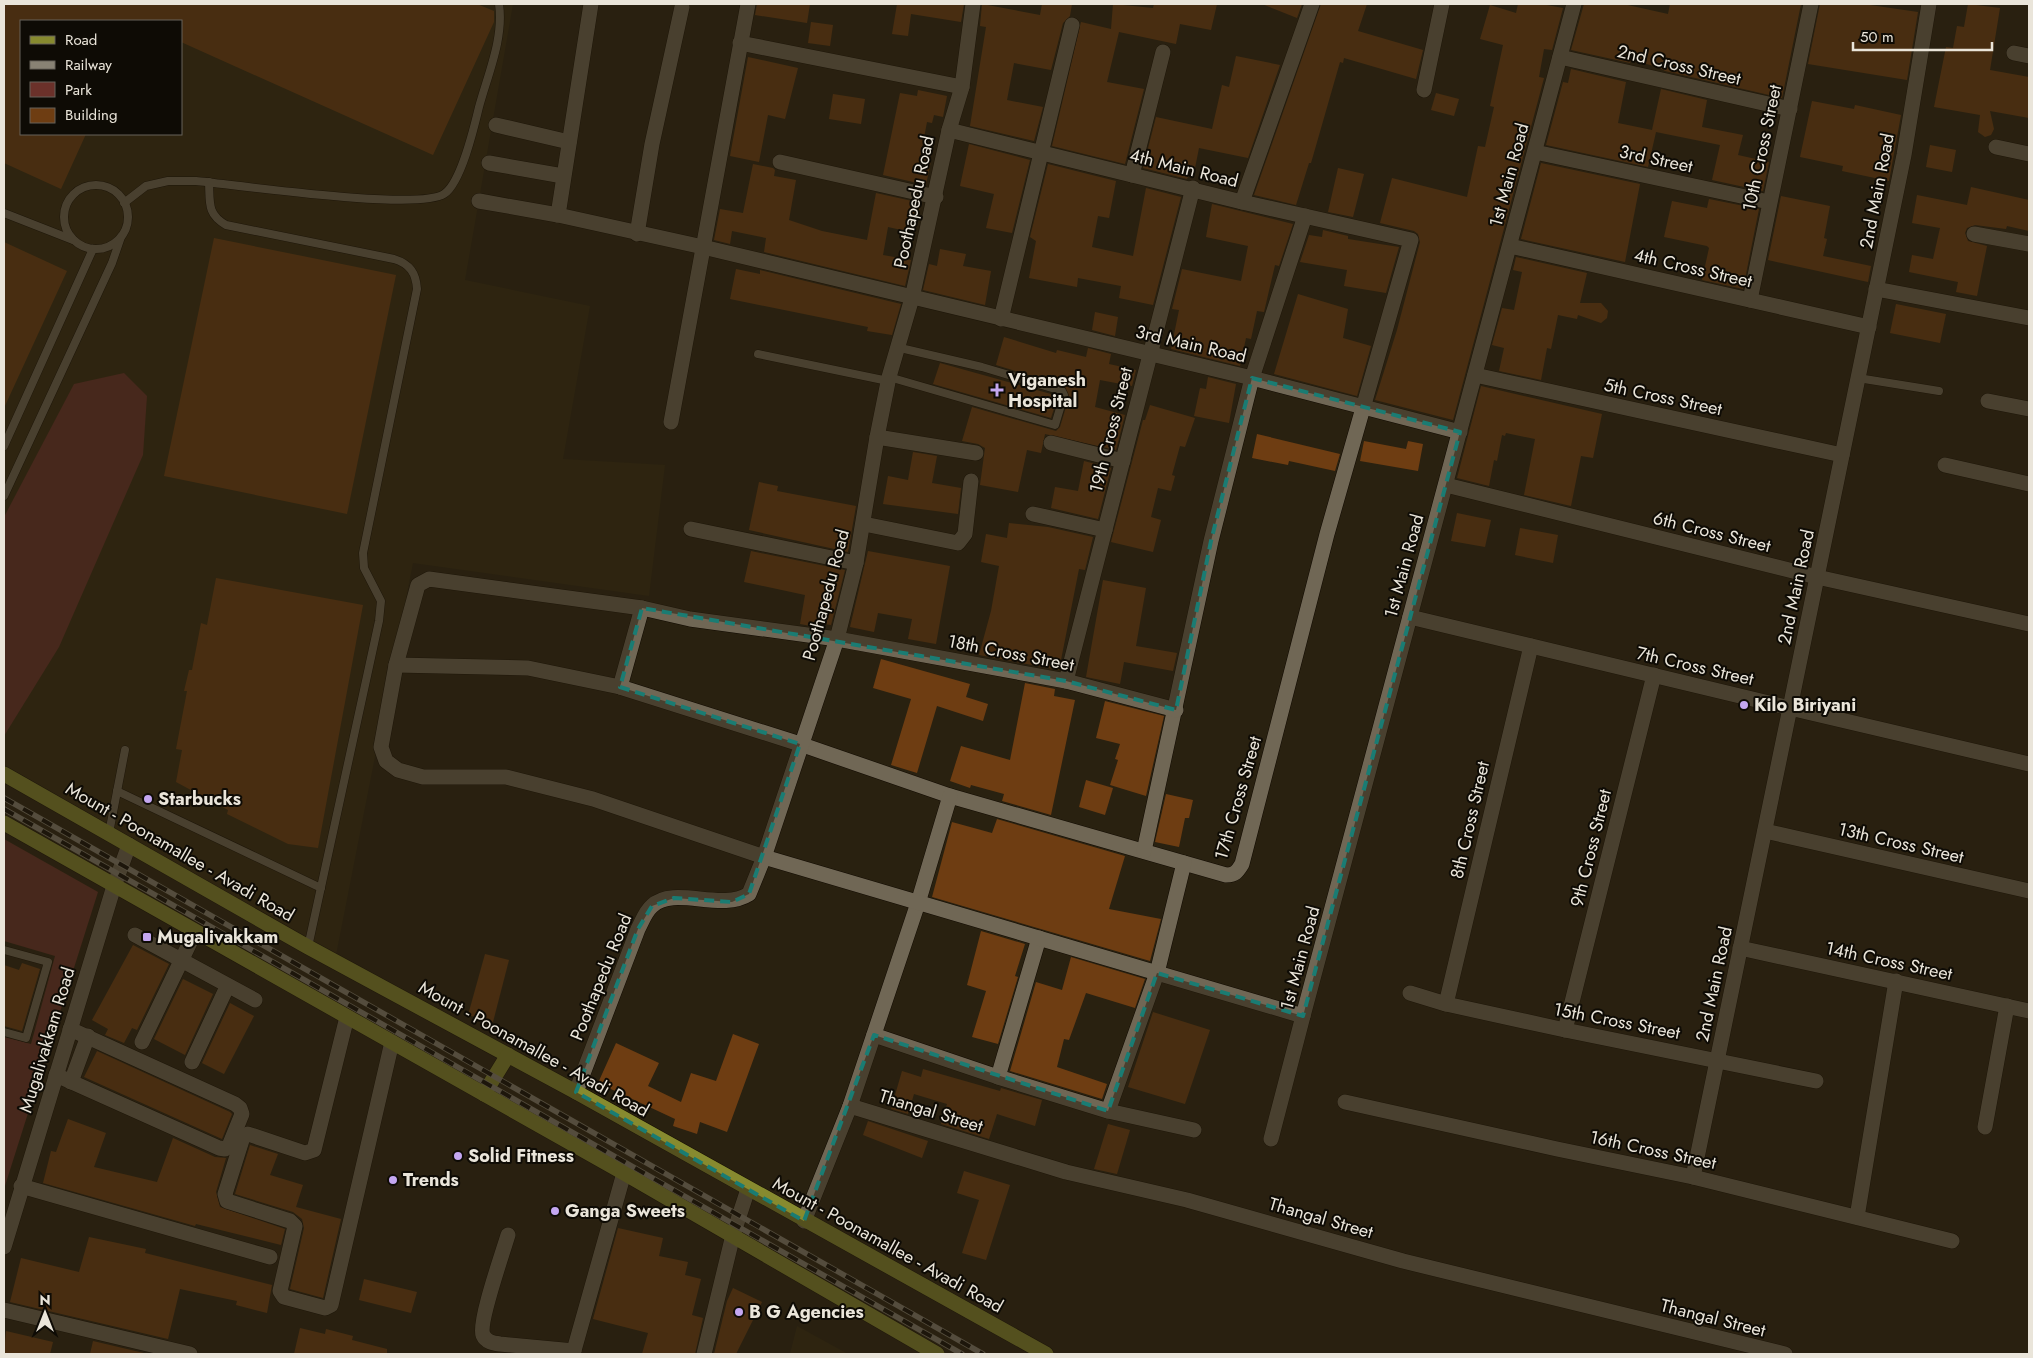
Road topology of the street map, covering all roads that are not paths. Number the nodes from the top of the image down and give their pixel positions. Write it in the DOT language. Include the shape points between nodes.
graph roads {
  1 [pos="499,4"];
  2 [pos="590,4"];
  3 [pos="748,4"];
  4 [pos="973,4"];
  5 [pos="1312,4"];
  6 [pos="1442,4"];
  7 [pos="1574,4"];
  8 [pos="1811,4"];
  9 [pos="1928,4"];
  10 [pos="682,7"];
  11 [pos="1072,25"];
  12 [pos="740,43"];
  13 [pos="1163,52"];
  14 [pos="2014,54"];
  15 [pos="2029,56"];
  16 [pos="1560,58"];
  17 [pos="962,87"];
  18 [pos="1424,90"];
  19 [pos="1790,109"];
  20 [pos="496,125"];
  21 [pos="948,130"];
  22 [pos="569,142"];
  23 [pos="1996,147"];
  24 [pos="1535,152"];
  25 [pos="1040,153"];
  26 [pos="2029,154"];
  27 [pos="780,162"];
  28 [pos="489,163"];
  29 [pos="1132,175"];
  30 [pos="564,176"];
  31 [pos="209,182"];
  32 [pos="1193,188"];
  33 [pos="936,197"];
  34 [pos="480,201"];
  35 [pos="1242,202"];
  36 [pos="1769,202"];
  37 [pos="124,203"];
  38 [pos="4,213"];
  39 [pos="558,215"];
  40 [pos="1305,216"];
  41 [pos="637,234"];
  42 [pos="1974,234"];
  43 [pos="121,237"];
  44 [pos="73,240"];
  45 [pos="2029,244"];
  46 [pos="1510,246"];
  47 [pos="703,247"];
  48 [pos="93,249"];
  49 [pos="1876,289"];
  50 [pos="912,298"];
  51 [pos="1750,300"];
  52 [pos="2029,318"];
  53 [pos="1001,319"];
  54 [pos="1869,327"];
  55 [pos="896,347"];
  56 [pos="758,354"];
  57 [pos="1150,354"];
  58 [pos="1475,375"];
  59 [pos="1252,378"];
  60 [pos="1858,378"];
  61 [pos="889,379"];
  62 [pos="1939,391"];
  63 [pos="1988,401"];
  64 [pos="1362,407"];
  65 [pos="2029,409"];
  66 [pos="671,422"];
  67 [pos="1460,432"];
  68 [pos="877,437"];
  69 [pos="1051,442"];
  70 [pos="4,446"];
  71 [pos="976,453"];
  72 [pos="1842,455"];
  73 [pos="1123,461"];
  74 [pos="1945,465"];
  75 [pos="971,481"];
  76 [pos="2029,484"];
  77 [pos="1446,485"];
  78 [pos="4,496"];
  79 [pos="1033,514"];
  80 [pos="864,524"];
  81 [pos="691,529"];
  82 [pos="1105,530"];
  83 [pos="856,563"];
  84 [pos="1817,577"];
  85 [pos="642,608"];
  86 [pos="1410,617"];
  87 [pos="2029,624"];
  88 [pos="837,639"];
  89 [pos="1531,646"];
  90 [pos="396,665"];
  91 [pos="1654,675"];
  92 [pos="1066,681"];
  93 [pos="620,687"];
  94 [pos="1790,708"];
  95 [pos="1176,710"];
  96 [pos="800,744"];
  97 [pos="125,750"];
  98 [pos="2029,764"];
  99 [pos="4,774"];
  100 [pos="118,791"];
  101 [pos="950,796"];
  102 [pos="4,823"];
  103 [pos="1765,831"];
  104 [pos="109,833"];
  105 [pos="129,845"];
  106 [pos="1144,851"];
  107 [pos="764,857"];
  108 [pos="1184,863"];
  109 [pos="114,886"];
  110 [pos="321,888"];
  111 [pos="2029,891"];
  112 [pos="918,903"];
  113 [pos="195,932"];
  114 [pos="135,935"];
  115 [pos="1039,938"];
  116 [pos="308,947"];
  117 [pos="1740,948"];
  118 [pos="4,950"];
  119 [pos="181,961"];
  120 [pos="1157,973"];
  121 [pos="1896,981"];
  122 [pos="227,987"];
  123 [pos="1410,993"];
  124 [pos="255,1000"];
  125 [pos="1446,1004"];
  126 [pos="2007,1006"];
  127 [pos="2029,1011"];
  128 [pos="1303,1016"];
  129 [pos="347,1017"];
  130 [pos="70,1029"];
  131 [pos="1566,1030"];
  132 [pos="4,1032"];
  133 [pos="874,1035"];
  134 [pos="88,1036"];
  135 [pos="142,1042"];
  136 [pos="392,1042"];
  137 [pos="508,1055"];
  138 [pos="1717,1060"];
  139 [pos="192,1062"];
  140 [pos="56,1075"];
  141 [pos="998,1077"];
  142 [pos="1816,1081"];
  143 [pos="71,1082"];
  144 [pos="576,1092"];
  145 [pos="484,1094"];
  146 [pos="1345,1102"];
  147 [pos="850,1106"];
  148 [pos="1108,1111"];
  149 [pos="1985,1127"];
  150 [pos="1194,1130"];
  151 [pos="1271,1139"];
  152 [pos="624,1173"];
  153 [pos="1693,1177"];
  154 [pos="21,1186"];
  155 [pos="748,1189"];
  156 [pos="1857,1217"];
  157 [pos="804,1221"];
  158 [pos="508,1235"];
  159 [pos="733,1235"];
  160 [pos="1952,1241"];
  161 [pos="4,1246"];
  162 [pos="270,1257"];
  163 [pos="4,1310"];
  164 [pos="573,1352"];
  165 [pos="190,1354"];
  166 [pos="704,1354"];
  167 [pos="937,1354"];
  168 [pos="1046,1354"];
  169 [pos="1785,1354"];
  1 -- 31 [label="lane" via="499,34 476,122 457,177 445,194 434,199 383,201"];
  2 -- 22 [label="street"];
  3 -- 12 [label="street"];
  4 -- 17 [label="street, Poothapedu Road"];
  5 -- 35 [label="street"];
  6 -- 18 [label="street"];
  7 -- 16 [label="street, 1st Main Road"];
  8 -- 19 [label="street, 10th Cross Street"];
  9 -- 49 [label="street, 2nd Main Road" via="1904,155"];
  10 -- 41 [label="street" via="652,144"];
  11 -- 25 [label="street"];
  12 -- 17 [label="street"];
  12 -- 47 [label="street"];
  13 -- 29 [label="street"];
  14 -- 15 [label="street"];
  16 -- 19 [label="street, 2nd Cross Street"];
  16 -- 24 [label="street, 1st Main Road"];
  17 -- 21 [label="street, Poothapedu Road"];
  19 -- 36 [label="street, 10th Cross Street"];
  20 -- 22 [label="street"];
  21 -- 25 [label="street, 4th Main Road"];
  21 -- 33 [label="street, Poothapedu Road"];
  22 -- 30 [label="street"];
  23 -- 26 [label="street"];
  24 -- 36 [label="street, 3rd Street"];
  24 -- 46 [label="street, 1st Main Road"];
  25 -- 29 [label="street, 4th Main Road"];
  25 -- 53 [label="street"];
  27 -- 33 [label="street"];
  28 -- 30 [label="street"];
  29 -- 32 [label="street, 4th Main Road"];
  30 -- 39 [label="street"];
  31 -- 37 [label="lane" via="168,181 146,186"];
  31 -- 110 [label="lane" via="210,208 215,219 226,225 394,259 408,266 416,278 363,553 364,568 381,601 379,621"];
  32 -- 35 [label="street, 4th Main Road"];
  32 -- 57 [label="street, 19th Cross Street"];
  33 -- 50 [label="street, Poothapedu Road"];
  34 -- 39 [label="street, 3rd Main Road"];
  35 -- 40 [label="street, 4th Main Road"];
  36 -- 51 [label="street, 10th Cross Street"];
  37 -- 43 [label="lane" via="128,218"];
  37 -- 44 [label="lane" via="105,186 89,186 75,193 64,211 64,221"];
  38 -- 44 [label="lane"];
  39 -- 41 [label="street, 3rd Main Road"];
  40 -- 59 [label="street"];
  40 -- 64 [label="street, 4th Main Road" via="1411,240"];
  41 -- 47 [label="street, 3rd Main Road"];
  42 -- 45 [label="street"];
  43 -- 48 [label="lane" via="113,244"];
  43 -- 78 [label="lane" via="112,263"];
  44 -- 48 [label="lane"];
  46 -- 51 [label="street, 4th Cross Street"];
  46 -- 58 [label="street, 1st Main Road"];
  47 -- 50 [label="street, 3rd Main Road"];
  47 -- 66 [label="street"];
  48 -- 70 [label="lane"];
  49 -- 52 [label="street"];
  49 -- 54 [label="street, 2nd Main Road"];
  50 -- 53 [label="street, 3rd Main Road"];
  50 -- 55 [label="street, Poothapedu Road"];
  51 -- 54 [label="street, 4th Cross Street"];
  53 -- 57 [label="street, 3rd Main Road"];
  54 -- 60 [label="street, 2nd Main Road"];
  55 -- 61 [label="street, Poothapedu Road"];
  55 -- 61 [label="lane" via="982,367 1062,391 1064,395 1055,425"];
  56 -- 61 [label="lane"];
  57 -- 59 [label="street, 3rd Main Road"];
  57 -- 73 [label="street, 19th Cross Street"];
  58 -- 67 [label="street, 1st Main Road"];
  58 -- 72 [label="street, 5th Cross Street"];
  59 -- 64 [label="street, 3rd Main Road"];
  59 -- 95 [label="street" via="1211,541"];
  60 -- 62 [label="lane"];
  60 -- 72 [label="street, 2nd Main Road"];
  61 -- 68 [label="street, Poothapedu Road"];
  63 -- 65 [label="street"];
  64 -- 67 [label="street, 3rd Main Road"];
  64 -- 108 [label="street, 17th Cross Street" via="1292,662 1242,864 1233,875 1226,875"];
  67 -- 77 [label="street, 1st Main Road"];
  68 -- 71 [label="street"];
  68 -- 80 [label="street, Poothapedu Road"];
  69 -- 73 [label="street"];
  72 -- 84 [label="street, 2nd Main Road"];
  73 -- 82 [label="street, 19th Cross Street"];
  74 -- 76 [label="street"];
  75 -- 80 [label="street" via="965,534 958,543"];
  77 -- 84 [label="street, 6th Cross Street"];
  77 -- 86 [label="street, 1st Main Road"];
  79 -- 82 [label="street"];
  80 -- 83 [label="street, Poothapedu Road"];
  81 -- 83 [label="street"];
  82 -- 92 [label="street, 19th Cross Street"];
  83 -- 88 [label="street, Poothapedu Road"];
  84 -- 87 [label="street, 6th Cross Street"];
  84 -- 94 [label="street, 2nd Main Road"];
  85 -- 88 [label="street, 18th Cross Street" via="690,619"];
  85 -- 90 [label="street, 18th Cross Street" via="429,579 414,591"];
  85 -- 93 [label="street"];
  86 -- 89 [label="street, 7th Cross Street"];
  86 -- 128 [label="street, 1st Main Road"];
  88 -- 92 [label="street, 18th Cross Street"];
  88 -- 96 [label="street, Poothapedu Road"];
  89 -- 91 [label="street, 7th Cross Street"];
  89 -- 125 [label="street, 8th Cross Street"];
  90 -- 93 [label="street, 17th Cross Street" via="528,668"];
  90 -- 107 [label="street, 18th Cross Street" via="381,747 386,761 398,770 423,776 506,778 594,799"];
  91 -- 94 [label="street, 7th Cross Street"];
  91 -- 131 [label="street, 9th Cross Street"];
  92 -- 95 [label="street, 18th Cross Street"];
  93 -- 96 [label="street, 17th Cross Street"];
  94 -- 98 [label="street, 7th Cross Street"];
  94 -- 103 [label="street, 2nd Main Road"];
  95 -- 106 [label="street"];
  96 -- 101 [label="street, 17th Cross Street"];
  96 -- 107 [label="street, Poothapedu Road"];
  97 -- 100 [label="lane"];
  99 -- 104 [label="main road, Mount - Poonamallee - Avadi Road"];
  100 -- 104 [label="lane"];
  100 -- 110 [label="lane"];
  101 -- 106 [label="street, 17th Cross Street"];
  101 -- 112 [label="street"];
  102 -- 109 [label="main road"];
  103 -- 111 [label="street, 13th Cross Street"];
  103 -- 117 [label="street, 2nd Main Road"];
  104 -- 105 [label="main road, Mount - Poonamallee - Avadi Road"];
  105 -- 109 [label="street, Mugalivakkam Road"];
  105 -- 116 [label="main road, Mount - Poonamallee - Avadi Road"];
  106 -- 108 [label="street, 17th Cross Street"];
  107 -- 112 [label="street, 18th Cross Street"];
  107 -- 144 [label="street, Poothapedu Road" via="749,894 744,898 732,902 674,898 652,906 638,929"];
  108 -- 120 [label="street"];
  109 -- 113 [label="main road"];
  109 -- 130 [label="street, Mugalivakkam Road"];
  110 -- 116 [label="lane"];
  112 -- 115 [label="street, 18th Cross Street"];
  112 -- 133 [label="street"];
  113 -- 119 [label="street"];
  113 -- 129 [label="main road"];
  114 -- 119 [label="street"];
  115 -- 120 [label="street, 18th Cross Street"];
  115 -- 141 [label="street"];
  116 -- 137 [label="main road, Mount - Poonamallee - Avadi Road"];
  117 -- 121 [label="street, 14th Cross Street"];
  117 -- 138 [label="street, 2nd Main Road"];
  118 -- 132 [label="lane" via="48,962 26,1038"];
  119 -- 122 [label="street"];
  119 -- 135 [label="street"];
  120 -- 128 [label="street, 18th Cross Street"];
  120 -- 148 [label="street"];
  121 -- 126 [label="street, 14th Cross Street"];
  121 -- 156 [label="street"];
  122 -- 124 [label="street"];
  122 -- 139 [label="street"];
  123 -- 125 [label="street, 15th Cross Street"];
  125 -- 131 [label="street, 15th Cross Street"];
  126 -- 127 [label="street, 14th Cross Street"];
  126 -- 149 [label="street"];
  128 -- 151 [label="street, 1st Main Road"];
  129 -- 136 [label="main road"];
  129 -- 136 [label="street" via="314,1150 305,1153 248,1134 243,1138 224,1196 227,1201 290,1221 295,1226 280,1291 284,1297 325,1308 331,1305"];
  130 -- 134 [label="street"];
  130 -- 140 [label="street, Mugalivakkam Road"];
  131 -- 138 [label="street, 15th Cross Street"];
  133 -- 141 [label="street"];
  133 -- 147 [label="street"];
  134 -- 143 [label="street"];
  134 -- 143 [label="street" via="235,1104 242,1114 238,1127 229,1146 219,1148"];
  136 -- 145 [label="main road"];
  137 -- 144 [label="main road, Mount - Poonamallee - Avadi Road"];
  137 -- 145 [label="main road"];
  138 -- 142 [label="street, 15th Cross Street"];
  138 -- 153 [label="street, 2nd Main Road"];
  140 -- 143 [label="street"];
  140 -- 154 [label="street, Mugalivakkam Road"];
  141 -- 148 [label="street"];
  144 -- 155 [label="main road, Mount - Poonamallee - Avadi Road"];
  145 -- 152 [label="main road"];
  146 -- 153 [label="street, 16th Cross Street"];
  147 -- 157 [label="street"];
  147 -- 169 [label="street, Thangal Street" via="1066,1172 1187,1200 1403,1261"];
  148 -- 150 [label="street"];
  152 -- 159 [label="main road"];
  152 -- 164 [label="street"];
  153 -- 156 [label="street, 16th Cross Street"];
  154 -- 161 [label="street, Mugalivakkam Road"];
  154 -- 162 [label="street"];
  155 -- 157 [label="main road, Mount - Poonamallee - Avadi Road"];
  155 -- 159 [label="street"];
  156 -- 160 [label="street, 16th Cross Street"];
  157 -- 168 [label="main road, Mount - Poonamallee - Avadi Road"];
  158 -- 164 [label="street" via="485,1315 484,1337 490,1342"];
  159 -- 166 [label="street"];
  159 -- 167 [label="main road"];
  163 -- 165 [label="street"];
}
